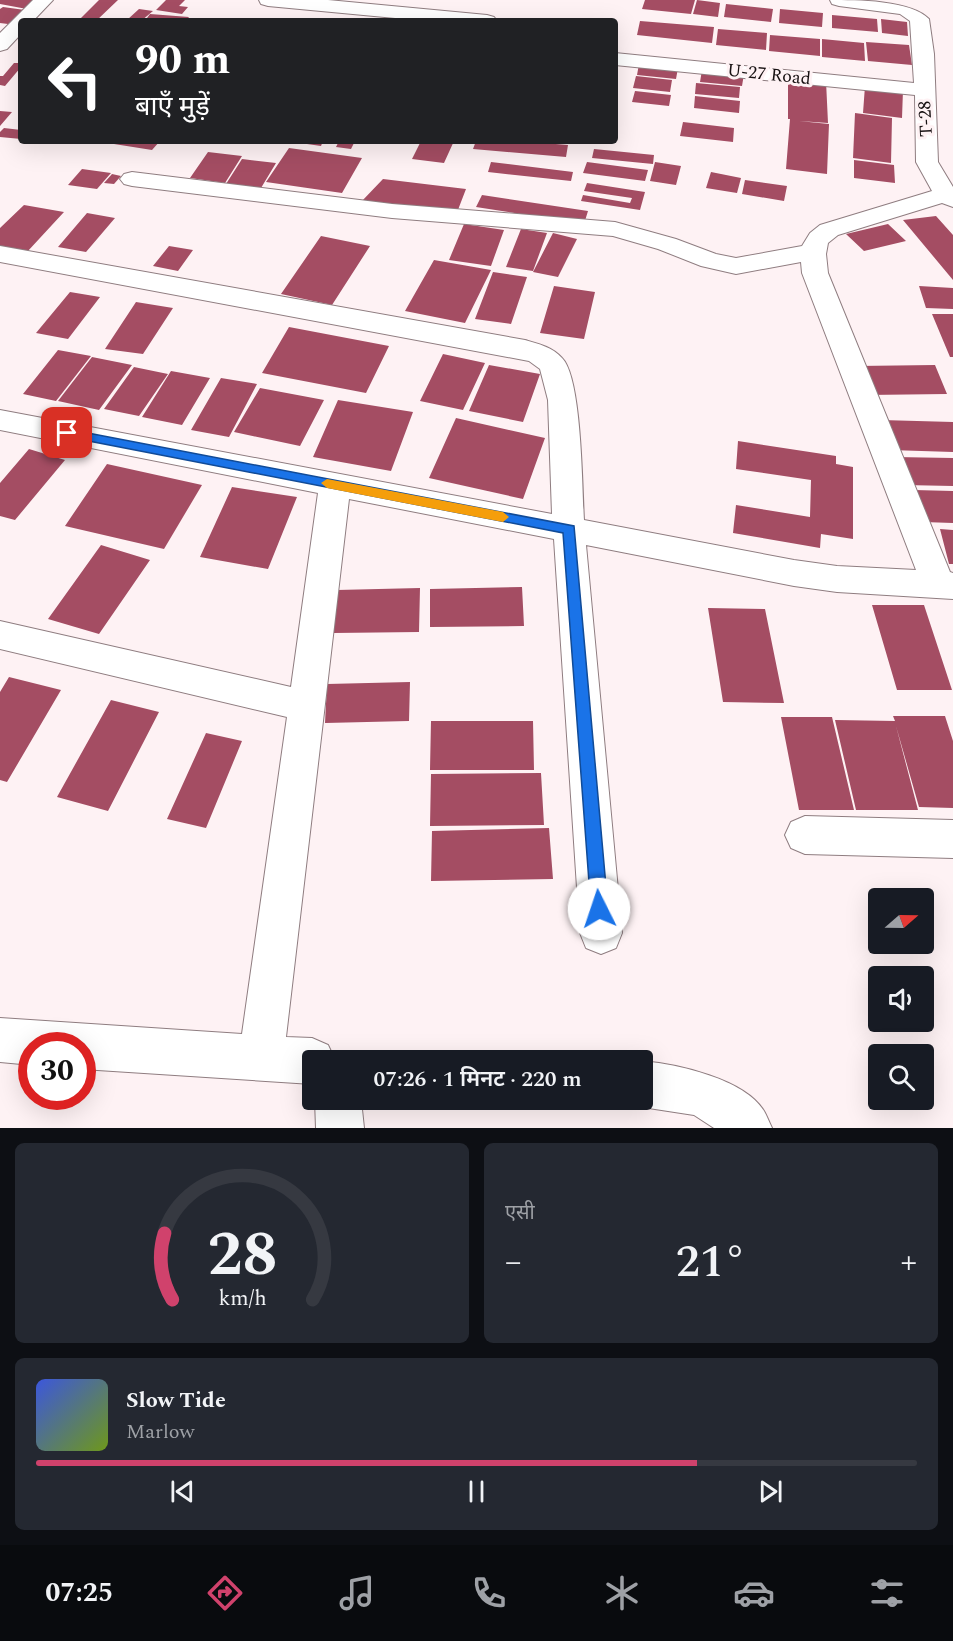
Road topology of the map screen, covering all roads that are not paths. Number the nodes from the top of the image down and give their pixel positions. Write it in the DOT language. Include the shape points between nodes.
graph roads {
  1 [pos="44,0"];
  2 [pos="268,0"];
  3 [pos="841,0"];
  4 [pos="916,14"];
  5 [pos="23,18"];
  6 [pos="456,18"];
  7 [pos="16,24"];
  8 [pos="0,45"];
  9 [pos="618,58"];
  10 [pos="924,90"];
  11 [pos="132,179"];
  12 [pos="950,197"];
  13 [pos="813,252"];
  14 [pos="0,254"];
  15 [pos="0,420"];
  16 [pos="335,485"];
  17 [pos="569,530"];
  18 [pos="946,586"];
  19 [pos="0,635"];
  20 [pos="306,706"];
  21 [pos="805,835"];
  22 [pos="953,839"];
  23 [pos="601,933"];
  24 [pos="0,1040"];
  25 [pos="18,1041"];
  26 [pos="96,1047"];
  27 [pos="261,1058"];
  28 [pos="302,1060"];
  29 [pos="653,1085"];
  30 [pos="339,1110"];
  31 [pos="340,1128"];
  32 [pos="748,1128"];
  1 -- 5 [label="street"];
  2 -- 6 [label="street"];
  3 -- 4 [label="street" via="895,7"];
  4 -- 10 [label="street, T-28"];
  7 -- 8 [label="street"];
  9 -- 10 [label="street, U-27 Road"];
  10 -- 12 [label="street, T-28" via="927,162 932,177"];
  11 -- 13 [label="street" via="392,211 615,229 736,267"];
  12 -- 13 [label="street" via="843,224 817,238"];
  13 -- 18 [label="street" via="815,273"];
  14 -- 17 [label="street" via="539,354 553,364 562,400"];
  15 -- 16 [label="street"];
  16 -- 17 [label="street"];
  16 -- 20 [label="street"];
  17 -- 18 [label="street" via="794,573"];
  17 -- 23 [label="street"];
  19 -- 20 [label="street"];
  20 -- 27 [label="street"];
  21 -- 22 [label="street"];
  24 -- 25 [label="street"];
  26 -- 27 [label="street"];
  27 -- 28 [label="street"];
  29 -- 32 [label="street" via="677,1086 710,1097"];
  30 -- 31 [label="street"];
}
